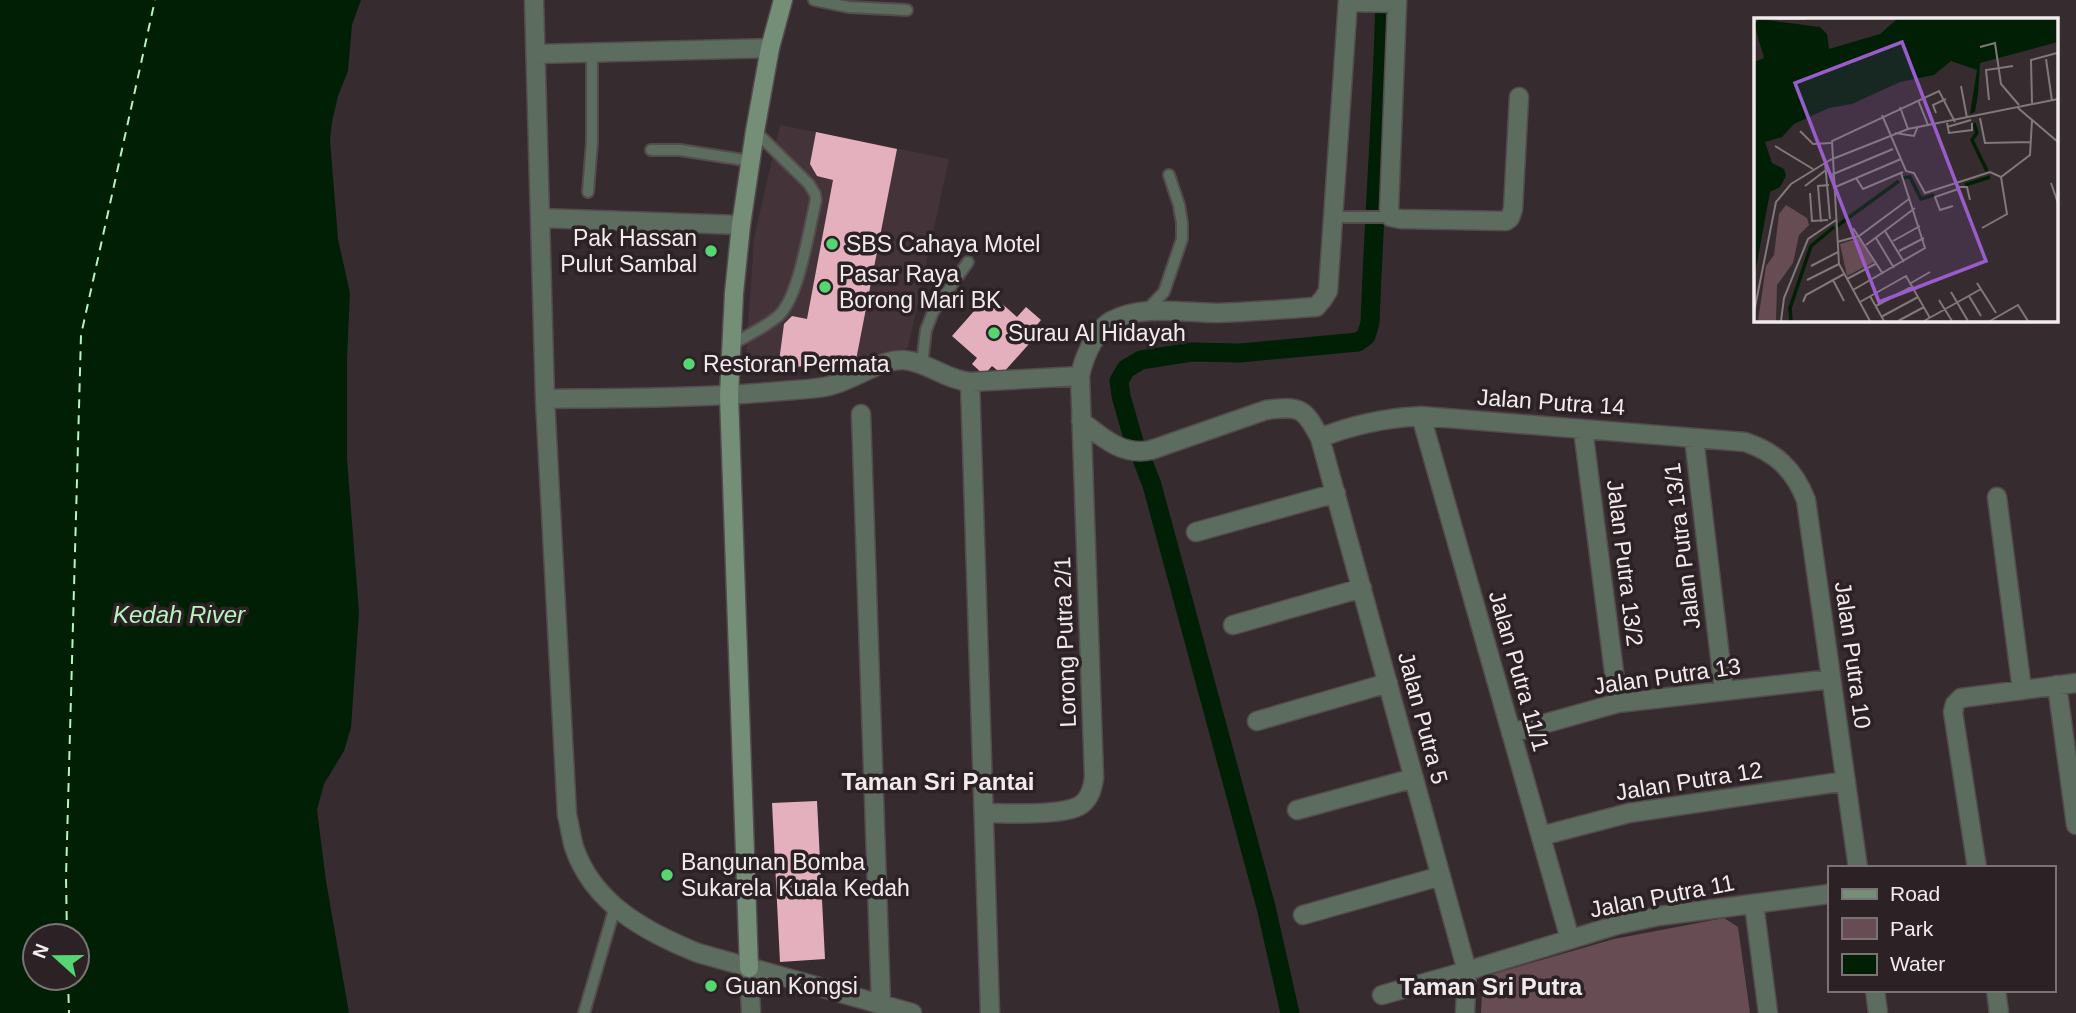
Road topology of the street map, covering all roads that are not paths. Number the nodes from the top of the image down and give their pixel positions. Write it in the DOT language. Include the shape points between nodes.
graph roads {
  1 [pos="534,0"];
  2 [pos="783,0"];
  3 [pos="814,0"];
  4 [pos="1348,1"];
  5 [pos="1391,2"];
  6 [pos="907,10"];
  7 [pos="770,48"];
  8 [pos="592,52"];
  9 [pos="536,54"];
  10 [pos="1519,97"];
  11 [pos="755,131"];
  12 [pos="650,150"];
  13 [pos="750,161"];
  14 [pos="1169,175"];
  15 [pos="588,192"];
  16 [pos="1334,217"];
  17 [pos="1385,217"];
  18 [pos="540,218"];
  19 [pos="741,225"];
  20 [pos="968,262"];
  21 [pos="1146,311"];
  22 [pos="730,345"];
  23 [pos="922,363"];
  24 [pos="1080,376"];
  25 [pos="970,382"];
  26 [pos="729,395"];
  27 [pos="545,399"];
  28 [pos="861,414"];
  29 [pos="1421,416"];
  30 [pos="1081,421"];
  31 [pos="1583,429"];
  32 [pos="1320,438"];
  33 [pos="1694,438"];
  34 [pos="1777,457"];
  35 [pos="1336,493"];
  36 [pos="1997,497"];
  37 [pos="1196,532"];
  38 [pos="1362,588"];
  39 [pos="1233,625"];
  40 [pos="1831,679"];
  41 [pos="1388,683"];
  42 [pos="2076,683"];
  43 [pos="2057,685"];
  44 [pos="2022,690"];
  45 [pos="1724,691"];
  46 [pos="1618,703"];
  47 [pos="1257,721"];
  48 [pos="1511,733"];
  49 [pos="1414,778"];
  50 [pos="1846,781"];
  51 [pos="1297,810"];
  52 [pos="984,813"];
  53 [pos="2076,825"];
  54 [pos="1541,836"];
  55 [pos="1858,866"];
  56 [pos="1977,866"];
  57 [pos="1441,876"];
  58 [pos="1828,894"];
  59 [pos="1754,904"];
  60 [pos="615,907"];
  61 [pos="1303,915"];
  62 [pos="1570,939"];
  63 [pos="749,968"];
  64 [pos="1467,971"];
  65 [pos="1875,992"];
  66 [pos="1996,992"];
  67 [pos="1382,995"];
  68 [pos="881,1004"];
  69 [pos="584,1013"];
  70 [pos="751,1013"];
  71 [pos="912,1013"];
  72 [pos="990,1013"];
  73 [pos="1465,1013"];
  74 [pos="1768,1013"];
  75 [pos="1878,1013"];
  76 [pos="1999,1013"];
  1 -- 9 [label="street"];
  2 -- 7 [label="main road"];
  3 -- 6 [label="lane"];
  4 -- 5 [label="street"];
  4 -- 16 [label="street"];
  5 -- 17 [label="street"];
  7 -- 8 [label="street"];
  7 -- 11 [label="main road"];
  8 -- 9 [label="street"];
  8 -- 15 [label="lane"];
  9 -- 18 [label="street"];
  10 -- 17 [label="street" via="1510,218"];
  11 -- 13 [label="main road"];
  11 -- 22 [label="lane" via="809,184 816,200 796,285 785,309"];
  12 -- 13 [label="lane"];
  13 -- 19 [label="main road"];
  14 -- 21 [label="lane" via="1179,205 1182,239 1164,292"];
  16 -- 17 [label="lane"];
  16 -- 21 [label="street" via="1328,291 1316,307 1220,313"];
  18 -- 19 [label="street"];
  18 -- 27 [label="street"];
  19 -- 22 [label="main road"];
  20 -- 23 [label="lane" via="933,312"];
  21 -- 24 [label="street" via="1110,321 1083,361"];
  22 -- 26 [label="main road"];
  23 -- 25 [label="street"];
  23 -- 26 [label="street" via="892,361 821,388"];
  24 -- 25 [label="street"];
  24 -- 30 [label="street, Lorong Putra 2/1"];
  25 -- 52 [label="street"];
  26 -- 27 [label="street"];
  26 -- 63 [label="main road"];
  27 -- 60 [label="street" via="568,815 584,869 596,890"];
  28 -- 68 [label="street"];
  29 -- 31 [label="street, Jalan Putra 14"];
  29 -- 32 [label="street, Jalan Putra 14" via="1365,422"];
  29 -- 48 [label="street, Jalan Putra 11/1"];
  30 -- 32 [label="street, Jalan Putra 5" via="1112,445 1139,452 1266,410 1286,408 1310,417"];
  30 -- 52 [label="street, Lorong Putra 2/1" via="1093,787 1080,806 1060,811"];
  31 -- 33 [label="street, Jalan Putra 14"];
  31 -- 46 [label="street, Jalan Putra 13/2"];
  32 -- 35 [label="street, Jalan Putra 5"];
  33 -- 34 [label="street, Jalan Putra 14" via="1745,442"];
  33 -- 45 [label="street, Jalan Putra 13/1"];
  34 -- 40 [label="street, Jalan Putra 10" via="1806,500"];
  35 -- 37 [label="street"];
  35 -- 38 [label="street, Jalan Putra 5"];
  36 -- 44 [label="street"];
  38 -- 39 [label="street"];
  38 -- 41 [label="street, Jalan Putra 5"];
  40 -- 45 [label="street, Jalan Putra 13"];
  40 -- 50 [label="street, Jalan Putra 10"];
  41 -- 47 [label="street"];
  41 -- 49 [label="street, Jalan Putra 5"];
  42 -- 43 [label="street"];
  43 -- 44 [label="street"];
  43 -- 53 [label="street"];
  44 -- 56 [label="street" via="1961,698 1954,708"];
  45 -- 46 [label="street, Jalan Putra 13"];
  46 -- 48 [label="street, Jalan Putra 13"];
  48 -- 54 [label="street, Jalan Putra 11/1"];
  49 -- 51 [label="street"];
  49 -- 57 [label="street, Jalan Putra 5"];
  50 -- 54 [label="street, Jalan Putra 12" via="1629,813"];
  50 -- 55 [label="street, Jalan Putra 10"];
  52 -- 72 [label="street"];
  54 -- 62 [label="street, Jalan Putra 11/1"];
  57 -- 61 [label="street"];
  57 -- 64 [label="street, Jalan Putra 5"];
  58 -- 59 [label="street, Jalan Putra 11"];
  59 -- 62 [label="street, Jalan Putra 11" via="1659,916"];
  59 -- 74 [label="street"];
  60 -- 63 [label="street" via="674,943"];
  60 -- 69 [label="lane"];
  62 -- 64 [label="street, Jalan Putra 11"];
  63 -- 68 [label="street"];
  63 -- 70 [label="street"];
  64 -- 67 [label="street, Jalan Putra 11"];
  64 -- 73 [label="street, Jalan Putra 5"];
  65 -- 75 [label="street"];
  66 -- 76 [label="street"];
  68 -- 71 [label="street"];
}
